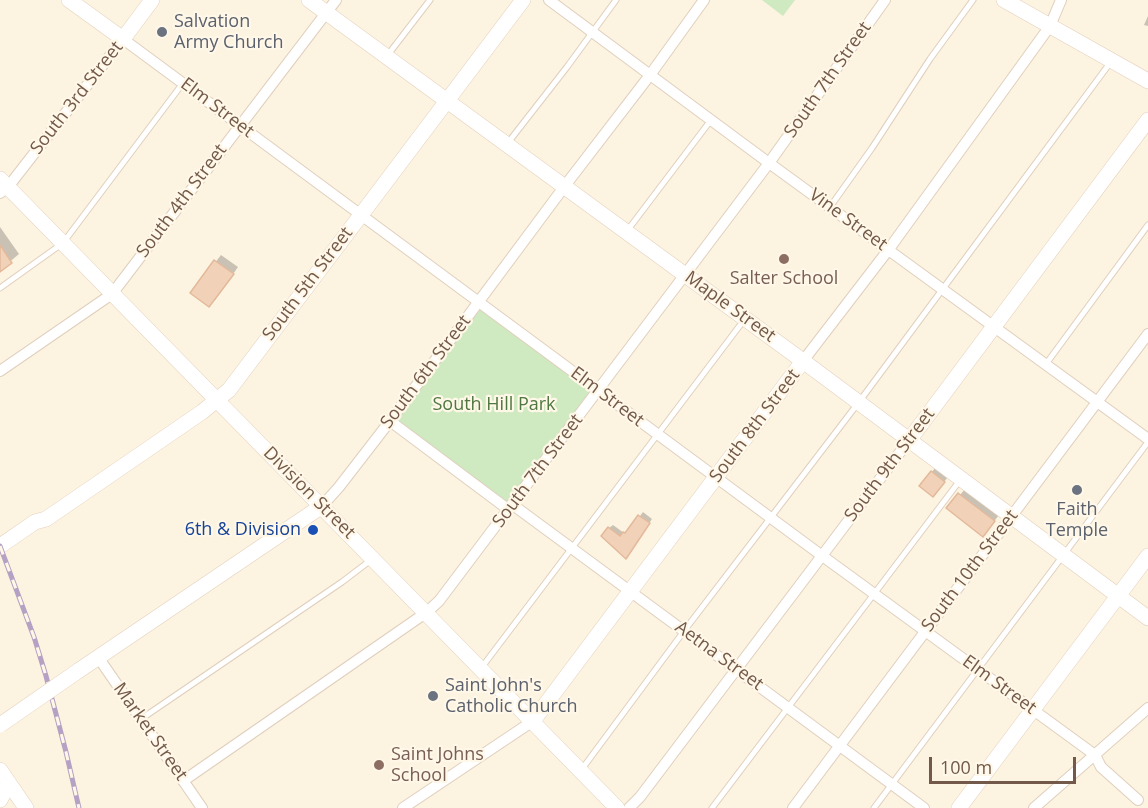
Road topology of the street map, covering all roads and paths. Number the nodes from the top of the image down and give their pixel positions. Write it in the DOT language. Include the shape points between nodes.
graph roads {
  1 [pos="69,0"];
  2 [pos="152,0"];
  3 [pos="309,0"];
  4 [pos="336,0"];
  5 [pos="430,0"];
  6 [pos="523,0"];
  7 [pos="549,0"];
  8 [pos="616,0"];
  9 [pos="704,0"];
  10 [pos="885,0"];
  11 [pos="973,0"];
  12 [pos="1004,0"];
  13 [pos="1061,0"];
  14 [pos="326,13"];
  15 [pos="1050,26"];
  16 [pos="593,32"];
  17 [pos="123,39"];
  18 [pos="386,58"];
  19 [pos="1112,61"];
  20 [pos="650,75"];
  21 [pos="1148,81"];
  22 [pos="183,83"];
  23 [pos="445,101"];
  24 [pos="711,120"];
  25 [pos="1148,120"];
  26 [pos="240,125"];
  27 [pos="506,145"];
  28 [pos="769,163"];
  29 [pos="3,186"];
  30 [pos="564,187"];
  31 [pos="830,207"];
  32 [pos="360,214"];
  33 [pos="1148,225"];
  34 [pos="626,232"];
  35 [pos="63,243"];
  36 [pos="889,249"];
  37 [pos="685,275"];
  38 [pos="0,288"];
  39 [pos="943,290"];
  40 [pos="112,294"];
  41 [pos="479,301"];
  42 [pos="745,319"];
  43 [pos="994,326"];
  44 [pos="1148,334"];
  45 [pos="803,361"];
  46 [pos="1046,364"];
  47 [pos="0,371"];
  48 [pos="598,391"];
  49 [pos="218,401"];
  50 [pos="859,402"];
  51 [pos="1097,402"];
  52 [pos="390,421"];
  53 [pos="658,435"];
  54 [pos="909,439"];
  55 [pos="1148,440"];
  56 [pos="716,477"];
  57 [pos="962,478"];
  58 [pos="322,506"];
  59 [pos="511,507"];
  60 [pos="1012,515"];
  61 [pos="771,518"];
  62 [pos="46,519"];
  63 [pos="0,546"];
  64 [pos="571,548"];
  65 [pos="1064,554"];
  66 [pos="821,555"];
  67 [pos="1148,556"];
  68 [pos="0,557"];
  69 [pos="374,558"];
  70 [pos="631,592"];
  71 [pos="874,594"];
  72 [pos="1118,595"];
  73 [pos="427,612"];
  74 [pos="1148,618"];
  75 [pos="684,631"];
  76 [pos="925,631"];
  77 [pos="98,657"];
  78 [pos="482,668"];
  79 [pos="735,669"];
  80 [pos="978,670"];
  81 [pos="788,708"];
  82 [pos="1148,708"];
  83 [pos="1032,709"];
  84 [pos="141,719"];
  85 [pos="533,721"];
  86 [pos="0,725"];
  87 [pos="839,746"];
  88 [pos="1095,755"];
  89 [pos="581,771"];
  90 [pos="4,777"];
  91 [pos="183,781"];
  92 [pos="892,784"];
  93 [pos="0,800"];
  94 [pos="1138,800"];
  95 [pos="22,806"];
  96 [pos="202,808"];
  97 [pos="403,808"];
  98 [pos="617,808"];
  99 [pos="629,808"];
  100 [pos="712,808"];
  101 [pos="794,808"];
  102 [pos="874,808"];
  103 [pos="924,808"];
  104 [pos="959,808"];
  105 [pos="1034,808"];
  1 -- 17 [label="street, Elm Street"];
  2 -- 17 [label="street, South 3rd Street"];
  3 -- 14 [label="street, Maple Street"];
  4 -- 14 [label="street, South 4th Street"];
  5 -- 18 [label="lane"];
  6 -- 23 [label="street, South 5th Street"];
  7 -- 16 [label="street, Vine Street"];
  8 -- 16 [label="lane"];
  9 -- 20 [label="street, South 6th Street"];
  10 -- 28 [label="street, South 7th Street"];
  11 -- 31 [label="lane"];
  12 -- 15 [label="street"];
  13 -- 15 [label="street, South 8th Street"];
  14 -- 18 [label="street, Maple Street"];
  14 -- 26 [label="street, South 4th Street"];
  15 -- 19 [label="street"];
  15 -- 36 [label="street, South 8th Street"];
  16 -- 20 [label="street, Vine Street"];
  16 -- 27 [label="lane"];
  17 -- 22 [label="street, Elm Street"];
  17 -- 29 [label="street, South 3rd Street"];
  18 -- 23 [label="street, Maple Street"];
  19 -- 21 [label="street"];
  19 -- 39 [label="lane"];
  20 -- 24 [label="street, Vine Street"];
  20 -- 30 [label="street, South 6th Street"];
  22 -- 26 [label="street, Elm Street"];
  22 -- 35 [label="lane"];
  23 -- 27 [label="street, Maple Street"];
  23 -- 32 [label="street, South 5th Street"];
  24 -- 28 [label="street, Vine Street"];
  24 -- 34 [label="lane"];
  25 -- 43 [label="street, South 9th Street"];
  26 -- 32 [label="street, Elm Street"];
  26 -- 40 [label="street, South 4th Street"];
  27 -- 30 [label="street, Maple Street"];
  28 -- 31 [label="street, Vine Street"];
  28 -- 37 [label="street, South 7th Street"];
  29 -- 35 [label="street, Division Street"];
  30 -- 34 [label="street, Maple Street"];
  30 -- 41 [label="street, South 6th Street"];
  31 -- 36 [label="street, Vine Street"];
  32 -- 41 [label="street, Elm Street"];
  32 -- 49 [label="street, South 5th Street"];
  33 -- 46 [label="lane"];
  34 -- 37 [label="street, Maple Street"];
  35 -- 38 [label="lane"];
  35 -- 40 [label="street, Division Street"];
  36 -- 39 [label="street, Vine Street"];
  36 -- 45 [label="street, South 8th Street"];
  37 -- 42 [label="street, Maple Street"];
  37 -- 48 [label="street, South 7th Street"];
  39 -- 43 [label="street, Vine Street"];
  39 -- 50 [label="lane"];
  40 -- 47 [label="street, South 4th Street"];
  40 -- 49 [label="street, Division Street"];
  41 -- 48 [label="street, Elm Street"];
  41 -- 52 [label="street, South 6th Street"];
  42 -- 45 [label="street, Maple Street"];
  42 -- 53 [label="lane"];
  43 -- 46 [label="street, Vine Street"];
  43 -- 54 [label="street, South 9th Street"];
  44 -- 51 [label="street, South 10th Street"];
  45 -- 50 [label="street, Maple Street"];
  45 -- 56 [label="street, South 8th Street"];
  46 -- 51 [label="street, Vine Street"];
  48 -- 53 [label="street, Elm Street"];
  48 -- 59 [label="street, South 7th Street"];
  49 -- 58 [label="street, Division Street"];
  49 -- 62 [label="street, South 5th Street"];
  50 -- 54 [label="street, Maple Street"];
  50 -- 61 [label="lane"];
  51 -- 55 [label="street, Vine Street"];
  51 -- 60 [label="street, South 10th Street"];
  52 -- 58 [label="street, South 6th Street"];
  52 -- 59 [label="street, Aetna Street"];
  53 -- 56 [label="street, Elm Street"];
  53 -- 64 [label="lane"];
  54 -- 57 [label="street, Maple Street"];
  54 -- 66 [label="street, South 9th Street"];
  55 -- 65 [label="lane"];
  56 -- 61 [label="street, Elm Street"];
  56 -- 70 [label="street, South 8th Street"];
  57 -- 60 [label="street, Maple Street"];
  57 -- 71 [label="lane"];
  58 -- 69 [label="street, Division Street"];
  58 -- 77 [label="street, South 6th Street"];
  59 -- 64 [label="street, Aetna Street"];
  59 -- 73 [label="street, South 7th Street"];
  60 -- 65 [label="street, Maple Street"];
  60 -- 76 [label="street, South 10th Street"];
  61 -- 66 [label="street, Elm Street"];
  61 -- 75 [label="lane"];
  62 -- 63 [label="street, South 5th Street"];
  62 -- 68 [label="street, South 5th Street" via="38,532"];
  64 -- 70 [label="street, Aetna Street"];
  64 -- 78 [label="lane"];
  65 -- 72 [label="street, Maple Street"];
  65 -- 80 [label="lane"];
  66 -- 71 [label="street, Elm Street"];
  66 -- 79 [label="street, South 9th Street"];
  67 -- 72 [label="street"];
  69 -- 73 [label="street, Division Street"];
  69 -- 84 [label="lane"];
  70 -- 75 [label="street, Aetna Street"];
  70 -- 85 [label="street, South 8th Street"];
  71 -- 76 [label="street, Elm Street"];
  71 -- 81 [label="lane"];
  72 -- 74 [label="street, Maple Street"];
  72 -- 83 [label="street"];
  73 -- 78 [label="street, Division Street"];
  73 -- 91 [label="street, South 7th Street"];
  75 -- 79 [label="street, Aetna Street"];
  75 -- 89 [label="lane"];
  76 -- 80 [label="street, Elm Street"];
  76 -- 87 [label="street, South 10th Street"];
  77 -- 84 [label="street, Market Street"];
  77 -- 86 [label="street, South 6th Street, bridge"];
  78 -- 85 [label="street, Division Street"];
  79 -- 81 [label="street, Aetna Street"];
  79 -- 99 [label="street, South 9th Street"];
  80 -- 83 [label="street, Elm Street"];
  80 -- 92 [label="lane"];
  81 -- 87 [label="street, Aetna Street"];
  81 -- 100 [label="lane"];
  82 -- 88 [label="street"];
  83 -- 88 [label="street, Elm Street"];
  83 -- 104 [label="street"];
  84 -- 91 [label="street, Market Street"];
  85 -- 89 [label="street, Division Street"];
  85 -- 97 [label="street, South 8th Street"];
  87 -- 92 [label="street, Aetna Street"];
  87 -- 101 [label="street, South 10th Street"];
  88 -- 94 [label="street, Elm Street" via="1101,767"];
  88 -- 105 [label="street"];
  89 -- 98 [label="street, Division Street"];
  90 -- 93 [label="street"];
  90 -- 95 [label="street"];
  91 -- 96 [label="street, Market Street"];
  92 -- 102 [label="lane"];
  92 -- 103 [label="street, Aetna Street"];
}
